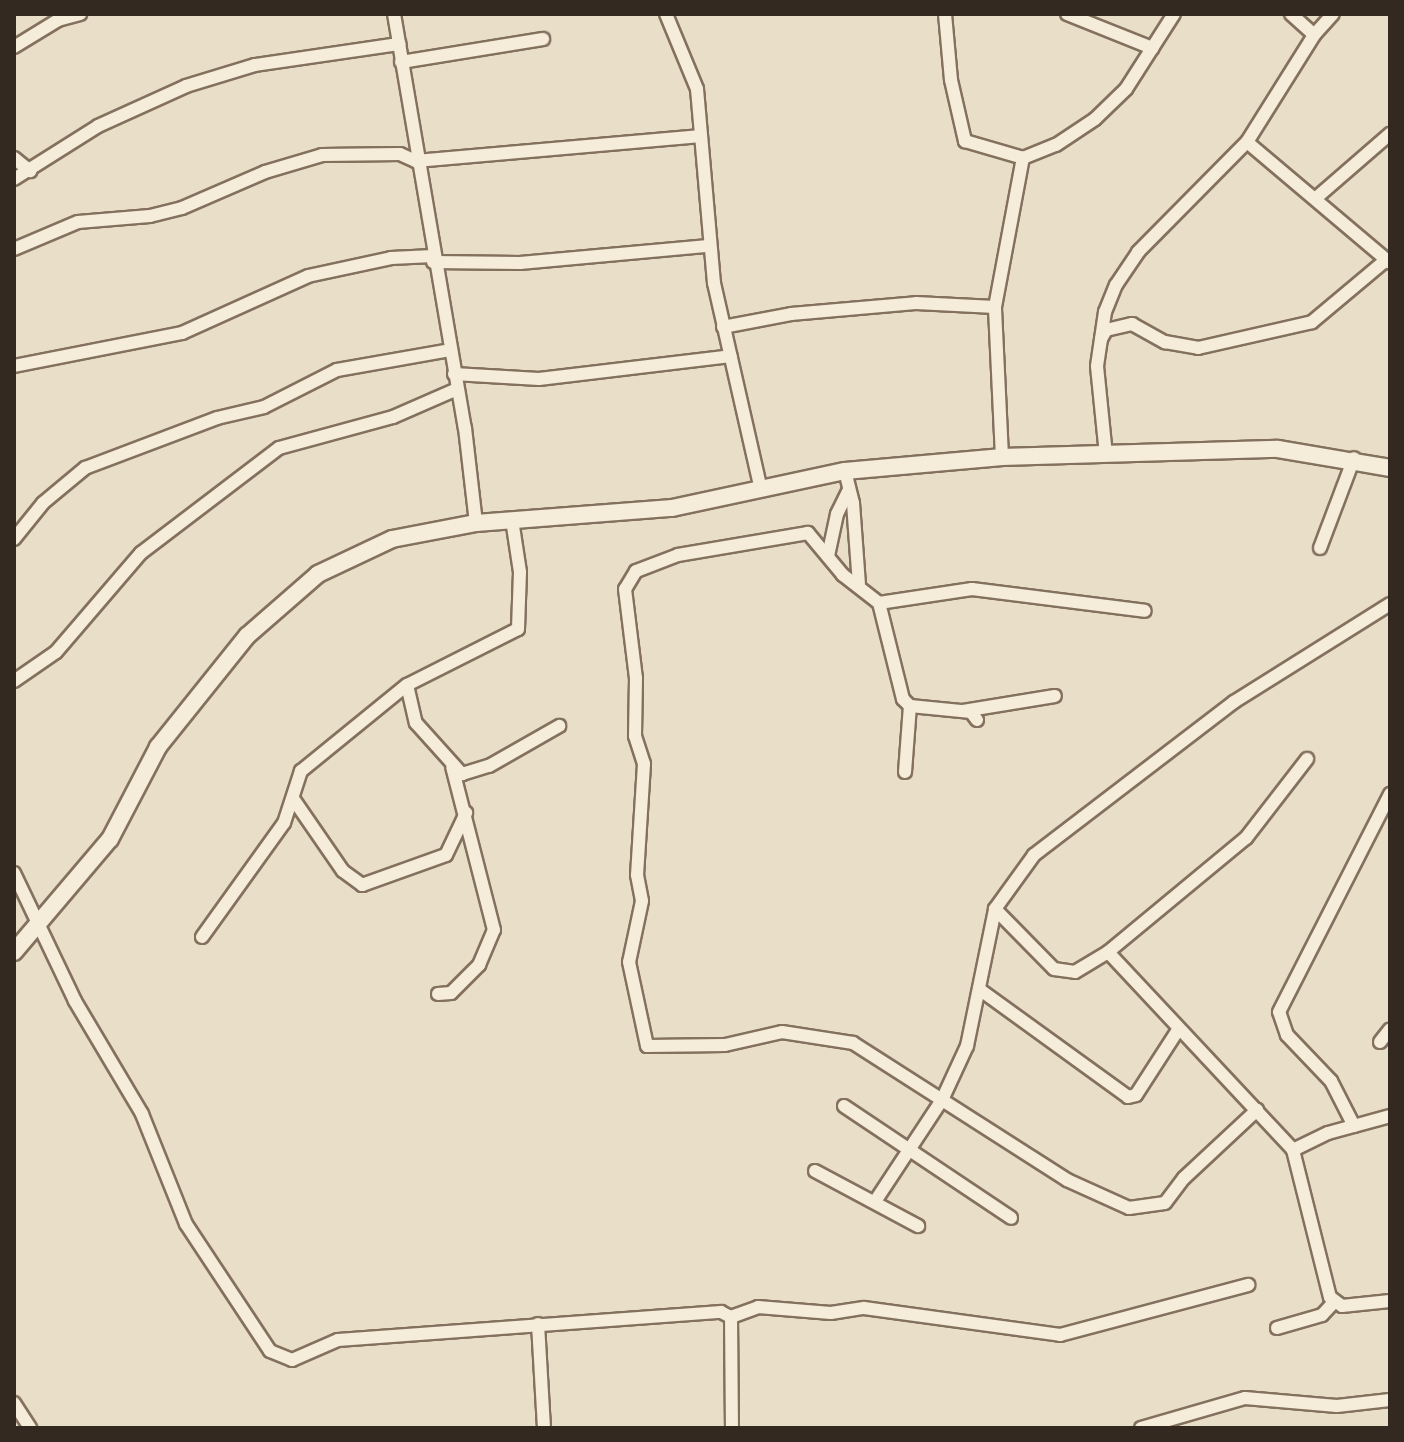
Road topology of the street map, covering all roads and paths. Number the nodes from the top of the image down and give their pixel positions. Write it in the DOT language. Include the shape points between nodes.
graph roads {
  1 [pos="80,14"];
  2 [pos="394,14"];
  3 [pos="666,14"];
  4 [pos="945,14"];
  5 [pos="1067,14"];
  6 [pos="1174,14"];
  7 [pos="1291,14"];
  8 [pos="1333,14"];
  9 [pos="56,17"];
  10 [pos="1314,35"];
  11 [pos="543,39"];
  12 [pos="399,44"];
  13 [pos="14,47"];
  14 [pos="1152,48"];
  15 [pos="401,62"];
  16 [pos="1390,134"];
  17 [pos="701,136"];
  18 [pos="1247,142"];
  19 [pos="14,158"];
  20 [pos="1023,158"];
  21 [pos="416,161"];
  22 [pos="30,171"];
  23 [pos="14,179"];
  24 [pos="1316,198"];
  25 [pos="708,246"];
  26 [pos="14,249"];
  27 [pos="433,259"];
  28 [pos="1388,262"];
  29 [pos="995,307"];
  30 [pos="723,327"];
  31 [pos="1100,342"];
  32 [pos="451,350"];
  33 [pos="731,356"];
  34 [pos="14,366"];
  35 [pos="454,374"];
  36 [pos="457,389"];
  37 [pos="1106,455"];
  38 [pos="1002,457"];
  39 [pos="1354,458"];
  40 [pos="1390,468"];
  41 [pos="845,471"];
  42 [pos="761,490"];
  43 [pos="848,491"];
  44 [pos="512,520"];
  45 [pos="476,523"];
  46 [pos="14,539"];
  47 [pos="1320,548"];
  48 [pos="828,556"];
  49 [pos="859,584"];
  50 [pos="879,603"];
  51 [pos="1390,604"];
  52 [pos="1145,611"];
  53 [pos="14,681"];
  54 [pos="407,685"];
  55 [pos="1055,696"];
  56 [pos="910,706"];
  57 [pos="963,711"];
  58 [pos="977,720"];
  59 [pos="559,726"];
  60 [pos="1307,759"];
  61 [pos="452,767"];
  62 [pos="905,772"];
  63 [pos="1390,794"];
  64 [pos="294,800"];
  65 [pos="466,812"];
  66 [pos="14,873"];
  67 [pos="995,909"];
  68 [pos="40,922"];
  69 [pos="202,937"];
  70 [pos="14,952"];
  71 [pos="1108,952"];
  72 [pos="979,989"];
  73 [pos="438,994"];
  74 [pos="1390,1029"];
  75 [pos="1178,1030"];
  76 [pos="1380,1042"];
  77 [pos="942,1100"];
  78 [pos="844,1106"];
  79 [pos="1257,1110"];
  80 [pos="1390,1116"];
  81 [pos="1354,1126"];
  82 [pos="909,1148"];
  83 [pos="1293,1150"];
  84 [pos="815,1171"];
  85 [pos="876,1200"];
  86 [pos="1011,1218"];
  87 [pos="918,1226"];
  88 [pos="1248,1285"];
  89 [pos="1390,1301"];
  90 [pos="1334,1302"];
  91 [pos="731,1317"];
  92 [pos="538,1324"];
  93 [pos="1277,1328"];
  94 [pos="1390,1400"];
  95 [pos="14,1403"];
  96 [pos="30,1428"];
  97 [pos="544,1428"];
  98 [pos="732,1428"];
  99 [pos="1141,1428"];
  1 -- 9 [label="street"];
  2 -- 12 [label="street"];
  3 -- 17 [label="street" via="697,89"];
  4 -- 20 [label="street" via="951,80 965,141"];
  5 -- 14 [label="street"];
  6 -- 14 [label="street"];
  7 -- 10 [label="street"];
  8 -- 10 [label="street"];
  9 -- 13 [label="street"];
  10 -- 18 [label="street"];
  11 -- 15 [label="street"];
  12 -- 15 [label="street"];
  12 -- 22 [label="street" via="255,65 214,77 98,126 37,160"];
  14 -- 20 [label="street" via="1126,89 1095,119 1056,145"];
  15 -- 21 [label="street"];
  16 -- 24 [label="street"];
  17 -- 21 [label="street"];
  17 -- 25 [label="street"];
  18 -- 24 [label="street"];
  18 -- 31 [label="street" via="1138,252 1116,285"];
  19 -- 22 [label="street"];
  20 -- 29 [label="street"];
  21 -- 26 [label="street" via="400,154 307,158 182,208 78,222"];
  21 -- 27 [label="street"];
  22 -- 23 [label="street"];
  24 -- 28 [label="street"];
  25 -- 27 [label="street" via="520,263"];
  25 -- 30 [label="street"];
  27 -- 32 [label="street"];
  27 -- 34 [label="street" via="391,258 308,276 182,333"];
  28 -- 31 [label="street" via="1312,322 1198,348 1165,342 1132,324 1106,330"];
  29 -- 30 [label="street" via="916,303 791,314"];
  29 -- 38 [label="street"];
  30 -- 33 [label="street"];
  31 -- 37 [label="street" via="1097,366"];
  32 -- 35 [label="street"];
  32 -- 46 [label="street" via="337,370 264,407 217,418 85,468 43,503"];
  33 -- 35 [label="street" via="539,379"];
  33 -- 42 [label="street"];
  35 -- 36 [label="street"];
  36 -- 45 [label="street"];
  36 -- 53 [label="street" via="393,417 279,448 141,553 56,652"];
  37 -- 38 [label="street"];
  37 -- 39 [label="street" via="1278,449"];
  38 -- 41 [label="street"];
  39 -- 40 [label="street"];
  39 -- 47 [label="street"];
  41 -- 42 [label="street"];
  41 -- 43 [label="street"];
  42 -- 44 [label="street" via="672,508"];
  43 -- 48 [label="street"];
  43 -- 49 [label="street"];
  44 -- 45 [label="street"];
  44 -- 54 [label="street" via="520,572 518,629"];
  45 -- 68 [label="street" via="381,543 318,574 281,603 188,707 158,747 110,839"];
  48 -- 49 [label="street" via="843,575"];
  48 -- 77 [label="street" via="815,537 791,532 651,562 629,578 635,736 644,775 637,875 642,901 629,962 644,1040 653,1048 725,1045 782,1032 843,1040"];
  49 -- 50 [label="street"];
  50 -- 52 [label="street" via="972,589"];
  50 -- 56 [label="street" via="900,689"];
  51 -- 67 [label="street" via="1234,702 1034,855"];
  54 -- 61 [label="street" via="411,713"];
  54 -- 64 [label="street" via="301,771"];
  55 -- 57 [label="street"];
  56 -- 57 [label="street"];
  56 -- 62 [label="street"];
  57 -- 58 [label="street"];
  59 -- 61 [label="street" via="473,773"];
  60 -- 71 [label="street" via="1246,838"];
  61 -- 65 [label="street"];
  63 -- 81 [label="street" via="1279,1012 1287,1035 1331,1081"];
  64 -- 65 [label="street" via="343,871 362,885 446,855"];
  64 -- 69 [label="street" via="284,823"];
  65 -- 73 [label="street" via="494,930 479,965 451,993"];
  66 -- 68 [label="street"];
  67 -- 71 [label="street" via="1054,969 1075,972"];
  67 -- 72 [label="street"];
  68 -- 70 [label="street"];
  68 -- 92 [label="street" via="75,1001 142,1114 186,1224 270,1351 292,1360 338,1340"];
  71 -- 75 [label="street"];
  72 -- 75 [label="street" via="1128,1097 1136,1095"];
  72 -- 77 [label="street" via="971,1037"];
  74 -- 76 [label="street"];
  75 -- 79 [label="street"];
  77 -- 79 [label="street" via="1104,1200 1144,1210 1165,1203 1184,1178"];
  77 -- 82 [label="street"];
  78 -- 82 [label="street"];
  79 -- 83 [label="street"];
  80 -- 81 [label="street"];
  81 -- 83 [label="street"];
  82 -- 85 [label="street"];
  82 -- 86 [label="street"];
  83 -- 90 [label="street"];
  84 -- 85 [label="street"];
  85 -- 87 [label="street"];
  88 -- 91 [label="street" via="1060,1335 864,1308 831,1313 758,1307"];
  89 -- 90 [label="street"];
  90 -- 93 [label="street" via="1322,1315"];
  91 -- 92 [label="street" via="703,1311"];
  91 -- 98 [label="street"];
  92 -- 97 [label="street"];
  94 -- 99 [label="street" via="1337,1406 1245,1398"];
  95 -- 96 [label="street"];
}
